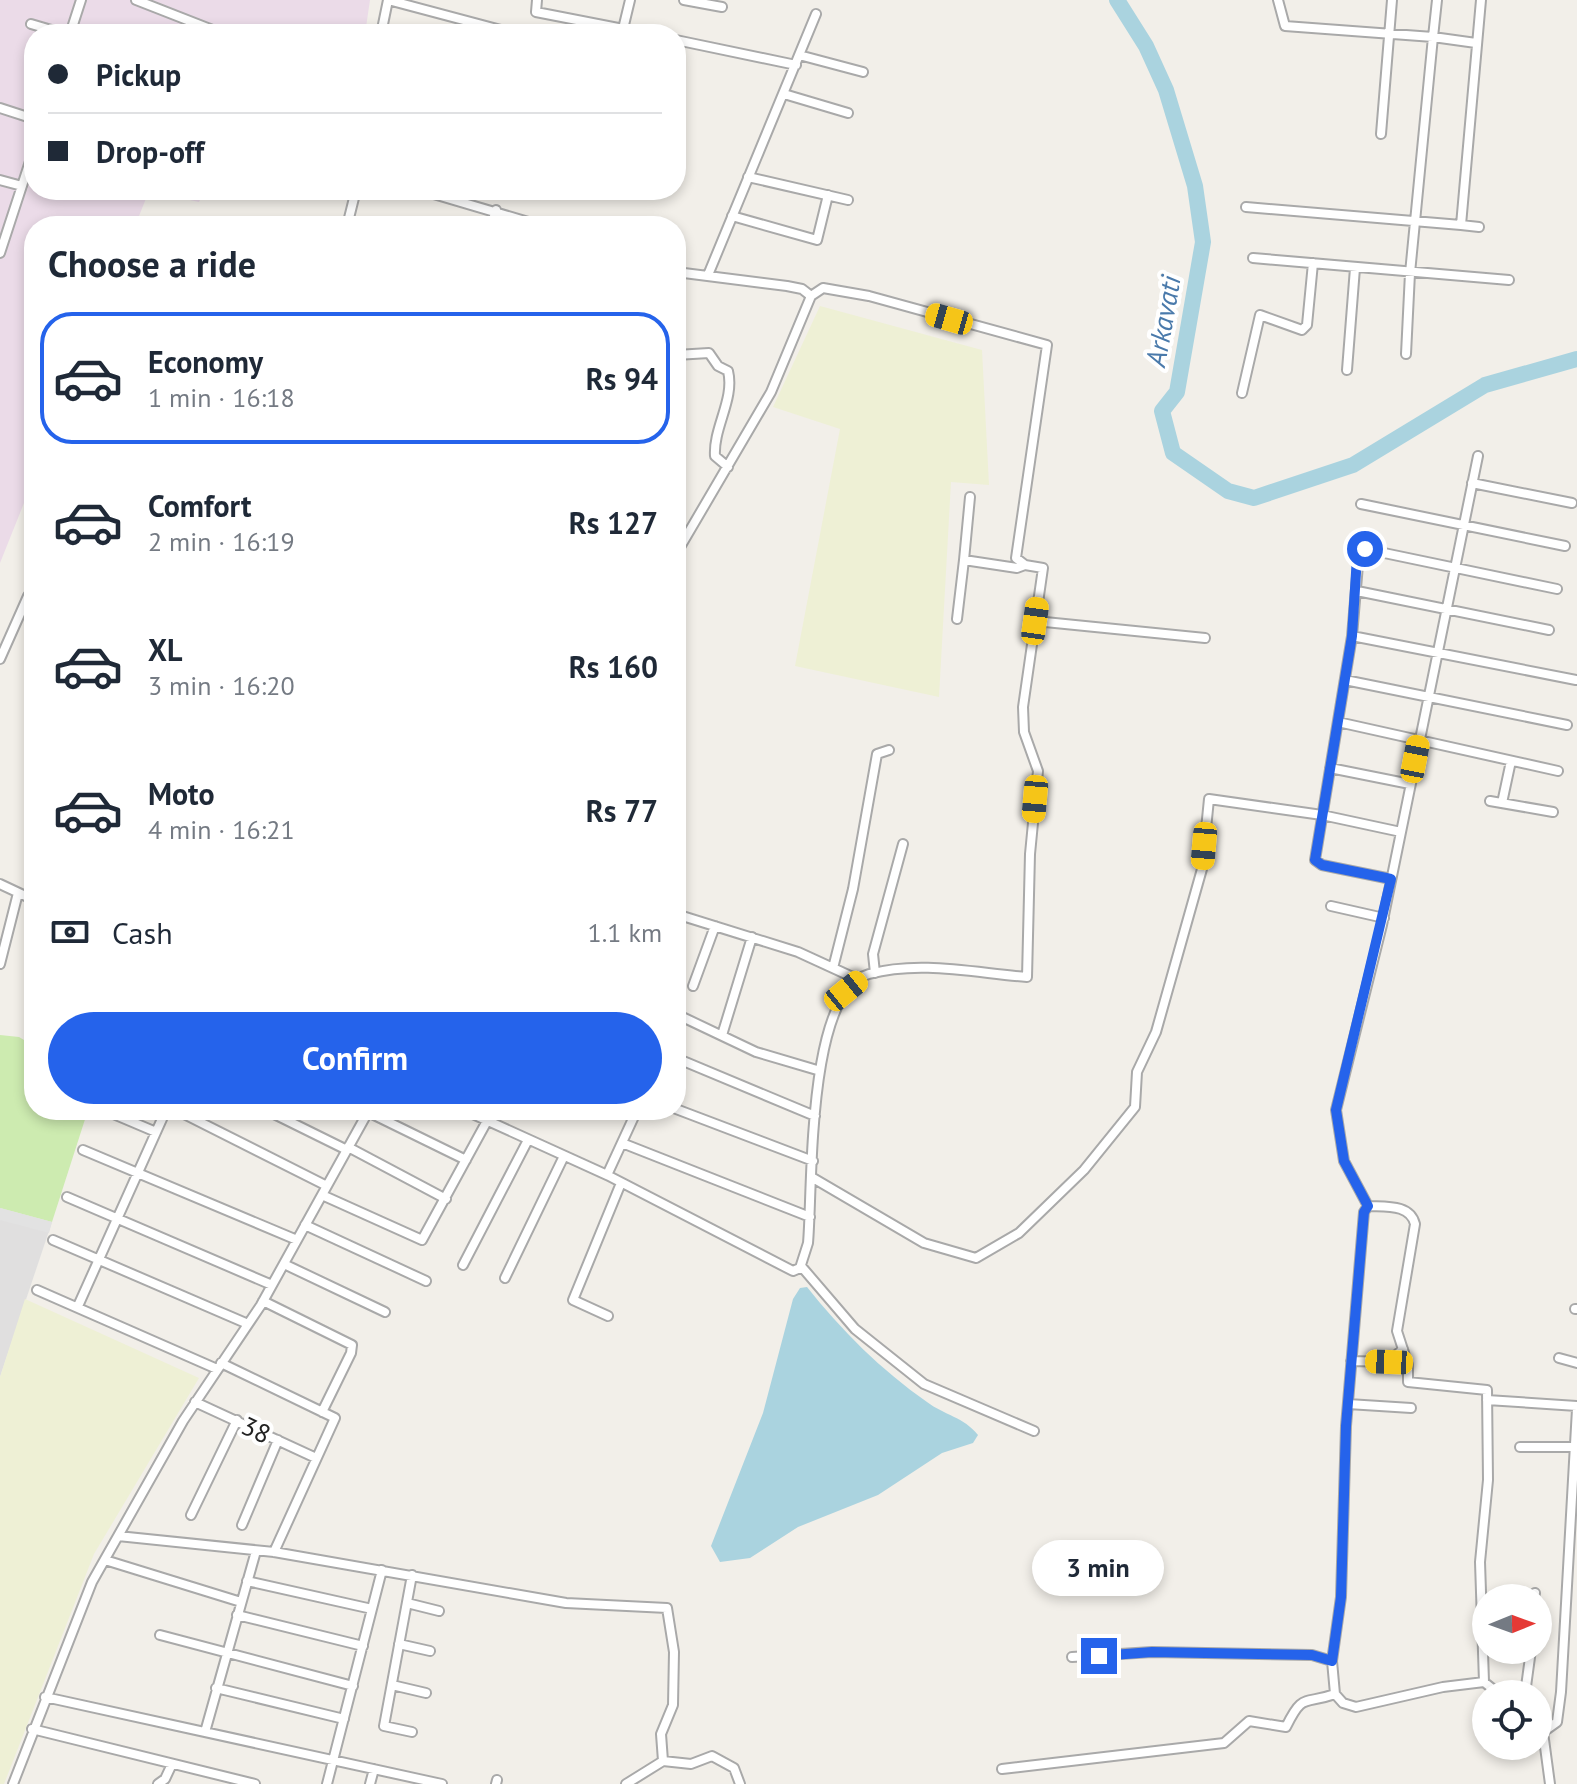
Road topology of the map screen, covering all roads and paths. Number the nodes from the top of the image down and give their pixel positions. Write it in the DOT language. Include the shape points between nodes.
graph roads {
  1 [pos="81,0"];
  2 [pos="136,0"];
  3 [pos="388,0"];
  4 [pos="537,0"];
  5 [pos="630,0"];
  6 [pos="684,0"];
  7 [pos="1278,0"];
  8 [pos="1392,0"];
  9 [pos="1437,0"];
  10 [pos="1481,0"];
  11 [pos="722,7"];
  12 [pos="816,14"];
  13 [pos="72,24"];
  14 [pos="197,24"];
  15 [pos="383,24"];
  16 [pos="478,24"];
  17 [pos="597,24"];
  18 [pos="624,24"];
  19 [pos="1390,36"];
  20 [pos="1433,37"];
  21 [pos="686,42"];
  22 [pos="1476,43"];
  23 [pos="799,55"];
  24 [pos="796,65"];
  25 [pos="863,72"];
  26 [pos="784,94"];
  27 [pos="0,108"];
  28 [pos="848,113"];
  29 [pos="24,116"];
  30 [pos="1381,134"];
  31 [pos="748,177"];
  32 [pos="0,180"];
  33 [pos="24,180"];
  34 [pos="22,186"];
  35 [pos="828,195"];
  36 [pos="458,200"];
  37 [pos="848,200"];
  38 [pos="1246,207"];
  39 [pos="496,210"];
  40 [pos="494,216"];
  41 [pos="513,216"];
  42 [pos="732,216"];
  43 [pos="1417,221"];
  44 [pos="1461,225"];
  45 [pos="1479,227"];
  46 [pos="0,253"];
  47 [pos="1253,258"];
  48 [pos="1313,263"];
  49 [pos="1355,268"];
  50 [pos="686,273"];
  51 [pos="1410,273"];
  52 [pos="708,275"];
  53 [pos="1509,280"];
  54 [pos="811,296"];
  55 [pos="686,354"];
  56 [pos="1406,354"];
  57 [pos="1347,370"];
  58 [pos="1242,393"];
  59 [pos="1478,456"];
  60 [pos="728,467"];
  61 [pos="1472,483"];
  62 [pos="970,497"];
  63 [pos="1572,503"];
  64 [pos="1361,504"];
  65 [pos="1464,526"];
  66 [pos="686,537"];
  67 [pos="1565,546"];
  68 [pos="964,560"];
  69 [pos="1025,565"];
  70 [pos="1455,567"];
  71 [pos="1557,589"];
  72 [pos="1357,591"];
  73 [pos="24,605"];
  74 [pos="1446,610"];
  75 [pos="957,619"];
  76 [pos="1035,621"];
  77 [pos="1549,630"];
  78 [pos="1352,636"];
  79 [pos="1205,638"];
  80 [pos="1437,652"];
  81 [pos="0,659"];
  82 [pos="1345,680"];
  83 [pos="1576,680"];
  84 [pos="1428,697"];
  85 [pos="1338,722"];
  86 [pos="1567,725"];
  87 [pos="1419,741"];
  88 [pos="889,750"];
  89 [pos="1511,761"];
  90 [pos="1330,768"];
  91 [pos="1558,771"];
  92 [pos="1410,784"];
  93 [pos="1490,801"];
  94 [pos="1502,803"];
  95 [pos="1553,812"];
  96 [pos="1322,815"];
  97 [pos="1401,832"];
  98 [pos="903,844"];
  99 [pos="1391,879"];
  100 [pos="0,884"];
  101 [pos="18,893"];
  102 [pos="24,896"];
  103 [pos="1331,906"];
  104 [pos="686,917"];
  105 [pos="1384,918"];
  106 [pos="715,926"];
  107 [pos="752,937"];
  108 [pos="0,964"];
  109 [pos="833,968"];
  110 [pos="875,973"];
  111 [pos="859,980"];
  112 [pos="693,986"];
  113 [pos="686,1019"];
  114 [pos="722,1035"];
  115 [pos="686,1062"];
  116 [pos="817,1070"];
  117 [pos="686,1113"];
  118 [pos="815,1116"];
  119 [pos="128,1120"];
  120 [pos="161,1120"];
  121 [pos="194,1120"];
  122 [pos="288,1120"];
  123 [pos="364,1120"];
  124 [pos="384,1120"];
  125 [pos="632,1120"];
  126 [pos="487,1121"];
  127 [pos="156,1132"];
  128 [pos="528,1140"];
  129 [pos="622,1143"];
  130 [pos="348,1148"];
  131 [pos="83,1150"];
  132 [pos="564,1156"];
  133 [pos="466,1160"];
  134 [pos="813,1161"];
  135 [pos="138,1174"];
  136 [pos="607,1175"];
  137 [pos="813,1178"];
  138 [pos="621,1183"];
  139 [pos="324,1191"];
  140 [pos="67,1197"];
  141 [pos="446,1199"];
  142 [pos="1368,1206"];
  143 [pos="810,1217"];
  144 [pos="118,1218"];
  145 [pos="305,1225"];
  146 [pos="53,1240"];
  147 [pos="297,1240"];
  148 [pos="99,1260"];
  149 [pos="284,1264"];
  150 [pos="463,1265"];
  151 [pos="797,1269"];
  152 [pos="505,1278"];
  153 [pos="426,1281"];
  154 [pos="272,1285"];
  155 [pos="37,1290"];
  156 [pos="263,1301"];
  157 [pos="78,1306"];
  158 [pos="385,1312"];
  159 [pos="608,1316"];
  160 [pos="248,1324"];
  161 [pos="1403,1349"];
  162 [pos="1559,1358"];
  163 [pos="1351,1361"];
  164 [pos="1577,1363"];
  165 [pos="219,1366"];
  166 [pos="1487,1400"];
  167 [pos="195,1402"];
  168 [pos="1348,1404"];
  169 [pos="1411,1408"];
  170 [pos="1577,1408"];
  171 [pos="322,1412"];
  172 [pos="237,1420"];
  173 [pos="1034,1431"];
  174 [pos="278,1440"];
  175 [pos="1520,1447"];
  176 [pos="1576,1447"];
  177 [pos="316,1458"];
  178 [pos="191,1515"];
  179 [pos="242,1525"];
  180 [pos="118,1536"];
  181 [pos="256,1551"];
  182 [pos="274,1552"];
  183 [pos="105,1560"];
  184 [pos="382,1570"];
  185 [pos="412,1575"];
  186 [pos="247,1581"];
  187 [pos="241,1602"];
  188 [pos="407,1603"];
  189 [pos="372,1609"];
  190 [pos="439,1611"];
  191 [pos="237,1615"];
  192 [pos="160,1635"];
  193 [pos="399,1644"];
  194 [pos="363,1646"];
  195 [pos="430,1651"];
  196 [pos="226,1652"];
  197 [pos="1072,1657"];
  198 [pos="1332,1661"];
  199 [pos="1484,1680"];
  200 [pos="1472,1683"];
  201 [pos="392,1685"];
  202 [pos="353,1686"];
  203 [pos="216,1688"];
  204 [pos="426,1693"];
  205 [pos="1335,1694"];
  206 [pos="45,1697"];
  207 [pos="344,1719"];
  208 [pos="1552,1724"];
  209 [pos="32,1729"];
  210 [pos="205,1732"];
  211 [pos="412,1732"];
  212 [pos="1546,1760"];
  213 [pos="334,1761"];
  214 [pos="663,1761"];
  215 [pos="172,1764"];
  216 [pos="374,1769"];
  217 [pos="1002,1769"];
  218 [pos="408,1780"];
  219 [pos="13,1784"];
  220 [pos="158,1784"];
  221 [pos="255,1784"];
  222 [pos="327,1784"];
  223 [pos="370,1784"];
  224 [pos="442,1784"];
  225 [pos="626,1784"];
  226 [pos="740,1784"];
  227 [pos="1550,1784"];
  1 -- 13 [label="street"];
  2 -- 14 [label="street"];
  3 -- 15 [label="street"];
  3 -- 16 [label="street"];
  4 -- 17 [label="street" via="536,12"];
  5 -- 18 [label="street"];
  6 -- 11 [label="street"];
  7 -- 19 [label="street" via="1285,26"];
  8 -- 19 [label="street"];
  9 -- 20 [label="street"];
  10 -- 22 [label="street"];
  12 -- 23 [label="street"];
  19 -- 20 [label="street"];
  19 -- 30 [label="street"];
  20 -- 22 [label="street"];
  20 -- 43 [label="street"];
  21 -- 24 [label="street"];
  22 -- 44 [label="street"];
  23 -- 24 [label="street"];
  23 -- 25 [label="street"];
  24 -- 26 [label="street"];
  26 -- 28 [label="street"];
  26 -- 31 [label="street"];
  27 -- 29 [label="street"];
  31 -- 35 [label="street"];
  31 -- 42 [label="street"];
  32 -- 34 [label="street"];
  33 -- 34 [label="street"];
  34 -- 46 [label="street"];
  35 -- 37 [label="street"];
  35 -- 42 [label="street" via="817,240"];
  36 -- 39 [label="street"];
  38 -- 43 [label="street"];
  39 -- 40 [label="street"];
  39 -- 41 [label="street"];
  42 -- 52 [label="street"];
  43 -- 44 [label="street"];
  43 -- 51 [label="street"];
  44 -- 45 [label="street"];
  47 -- 48 [label="street"];
  48 -- 49 [label="street"];
  48 -- 58 [label="street" via="1307,325 1302,330 1260,315"];
  49 -- 51 [label="street"];
  49 -- 57 [label="street"];
  50 -- 52 [label="street"];
  51 -- 53 [label="street"];
  51 -- 56 [label="street"];
  52 -- 54 [label="street" via="802,289"];
  54 -- 60 [label="street" via="790,354"];
  54 -- 69 [label="street" via="832,288 1047,345 1016,558"];
  55 -- 60 [label="street" via="713,354 718,366 728,371 714,446 715,456"];
  59 -- 61 [label="street"];
  60 -- 66 [label="street"];
  61 -- 63 [label="street"];
  61 -- 65 [label="street"];
  62 -- 68 [label="street"];
  64 -- 65 [label="street"];
  65 -- 67 [label="street"];
  65 -- 70 [label="street"];
  68 -- 69 [label="street"];
  68 -- 75 [label="street"];
  69 -- 76 [label="street" via="1043,568"];
  70 -- 71 [label="street"];
  70 -- 72 [label="street" via="1361,550"];
  70 -- 74 [label="street"];
  72 -- 74 [label="street"];
  72 -- 78 [label="street"];
  73 -- 81 [label="street"];
  74 -- 77 [label="street"];
  74 -- 80 [label="street"];
  76 -- 79 [label="street"];
  76 -- 110 [label="street" via="1023,707 1024,732 1038,771 1027,977 915,966"];
  78 -- 80 [label="street"];
  78 -- 82 [label="street"];
  80 -- 83 [label="street"];
  80 -- 84 [label="street"];
  82 -- 84 [label="street"];
  82 -- 85 [label="street"];
  84 -- 86 [label="street"];
  84 -- 87 [label="street"];
  85 -- 87 [label="street"];
  85 -- 90 [label="street"];
  87 -- 89 [label="street"];
  87 -- 92 [label="street"];
  88 -- 109 [label="street" via="877,754"];
  89 -- 91 [label="street"];
  89 -- 94 [label="street"];
  90 -- 92 [label="street"];
  90 -- 96 [label="street"];
  92 -- 97 [label="street"];
  93 -- 94 [label="street"];
  94 -- 95 [label="street"];
  96 -- 97 [label="street"];
  96 -- 99 [label="street" via="1318,864"];
  96 -- 137 [label="street" via="1209,799 1202,869 1156,1032 1137,1072 1135,1107 1084,1170 1019,1233 976,1258 924,1243"];
  97 -- 99 [label="street"];
  98 -- 110 [label="street" via="873,954"];
  99 -- 105 [label="street"];
  100 -- 101 [label="street"];
  101 -- 102 [label="street"];
  101 -- 108 [label="street"];
  103 -- 105 [label="street"];
  104 -- 106 [label="street"];
  105 -- 142 [label="street" via="1336,1110 1344,1161"];
  106 -- 107 [label="street"];
  106 -- 112 [label="street"];
  107 -- 109 [label="street"];
  107 -- 114 [label="street"];
  109 -- 111 [label="street"];
  110 -- 111 [label="street"];
  111 -- 116 [label="street" via="839,1005"];
  113 -- 114 [label="street"];
  114 -- 116 [label="street" via="756,1052"];
  115 -- 118 [label="street"];
  116 -- 118 [label="street"];
  117 -- 134 [label="street"];
  118 -- 134 [label="street"];
  119 -- 127 [label="street"];
  120 -- 127 [label="street"];
  121 -- 139 [label="street"];
  122 -- 130 [label="street"];
  123 -- 130 [label="street"];
  124 -- 133 [label="street"];
  125 -- 129 [label="street"];
  126 -- 128 [label="street"];
  126 -- 133 [label="street"];
  127 -- 135 [label="street"];
  128 -- 132 [label="street"];
  128 -- 150 [label="street"];
  129 -- 136 [label="street"];
  129 -- 143 [label="street"];
  130 -- 139 [label="street"];
  130 -- 141 [label="street"];
  131 -- 135 [label="street"];
  132 -- 136 [label="street"];
  132 -- 152 [label="street"];
  133 -- 141 [label="street"];
  134 -- 137 [label="street"];
  135 -- 144 [label="street"];
  135 -- 147 [label="street"];
  136 -- 138 [label="street"];
  137 -- 143 [label="street"];
  138 -- 151 [label="street"];
  138 -- 159 [label="street" via="573,1300"];
  139 -- 141 [label="street" via="422,1240"];
  139 -- 145 [label="street"];
  140 -- 144 [label="street"];
  142 -- 161 [label="street" via="1405,1209 1413,1215 1397,1331"];
  142 -- 163 [label="street"];
  143 -- 151 [label="street"];
  144 -- 148 [label="street"];
  144 -- 154 [label="street"];
  145 -- 147 [label="street"];
  145 -- 153 [label="street"];
  146 -- 148 [label="street"];
  147 -- 149 [label="street"];
  148 -- 157 [label="street"];
  148 -- 160 [label="street"];
  149 -- 154 [label="street"];
  149 -- 158 [label="street"];
  151 -- 173 [label="street" via="855,1329 924,1384"];
  154 -- 156 [label="street"];
  155 -- 157 [label="street"];
  156 -- 160 [label="street"];
  156 -- 171 [label="street" via="352,1345"];
  157 -- 165 [label="street"];
  160 -- 165 [label="street"];
  161 -- 163 [label="street" via="1389,1362"];
  161 -- 166 [label="street" via="1408,1382 1484,1387"];
  162 -- 164 [label="street"];
  163 -- 168 [label="street"];
  165 -- 167 [label="street"];
  165 -- 171 [label="street"];
  166 -- 170 [label="street"];
  166 -- 199 [label="street" via="1488,1480 1480,1562"];
  167 -- 172 [label="street, 38"];
  167 -- 180 [label="street"];
  168 -- 169 [label="street"];
  168 -- 198 [label="street" via="1341,1597"];
  170 -- 176 [label="street"];
  171 -- 177 [label="street" via="335,1418"];
  172 -- 174 [label="street, 38"];
  172 -- 178 [label="street"];
  174 -- 177 [label="street, 38"];
  174 -- 179 [label="street"];
  175 -- 176 [label="street"];
  176 -- 208 [label="street" via="1557,1722"];
  177 -- 182 [label="street"];
  180 -- 181 [label="street"];
  180 -- 183 [label="street"];
  181 -- 182 [label="street"];
  181 -- 186 [label="street"];
  182 -- 184 [label="street"];
  183 -- 187 [label="street"];
  183 -- 206 [label="street"];
  184 -- 185 [label="street"];
  184 -- 189 [label="street"];
  185 -- 188 [label="street"];
  185 -- 214 [label="street" via="566,1603 667,1608 674,1652 673,1705 661,1734"];
  186 -- 187 [label="street"];
  186 -- 189 [label="street"];
  187 -- 191 [label="street"];
  188 -- 190 [label="street"];
  188 -- 193 [label="street"];
  189 -- 194 [label="street"];
  191 -- 194 [label="street"];
  191 -- 196 [label="street"];
  192 -- 196 [label="street"];
  193 -- 195 [label="street"];
  193 -- 201 [label="street"];
  194 -- 202 [label="street"];
  196 -- 202 [label="street"];
  196 -- 203 [label="street"];
  197 -- 198 [label="street" via="1184,1653 1312,1655"];
  198 -- 205 [label="street"];
  200 -- 205 [label="street" via="1356,1707"];
  201 -- 204 [label="street"];
  201 -- 211 [label="street" via="384,1726"];
  202 -- 207 [label="street"];
  203 -- 207 [label="street"];
  203 -- 210 [label="street"];
  205 -- 217 [label="street" via="1296,1706 1286,1727 1249,1721 1224,1743"];
  206 -- 209 [label="street"];
  206 -- 210 [label="street"];
  207 -- 213 [label="street"];
  209 -- 215 [label="street"];
  209 -- 219 [label="street"];
  210 -- 213 [label="street"];
  212 -- 227 [label="street"];
  213 -- 216 [label="street"];
  213 -- 222 [label="street"];
  214 -- 225 [label="street"];
  214 -- 226 [label="street" via="691,1764 712,1756 734,1768"];
  215 -- 220 [label="street"];
  215 -- 221 [label="street"];
  216 -- 218 [label="street"];
  216 -- 223 [label="street"];
  218 -- 224 [label="street"];
}
